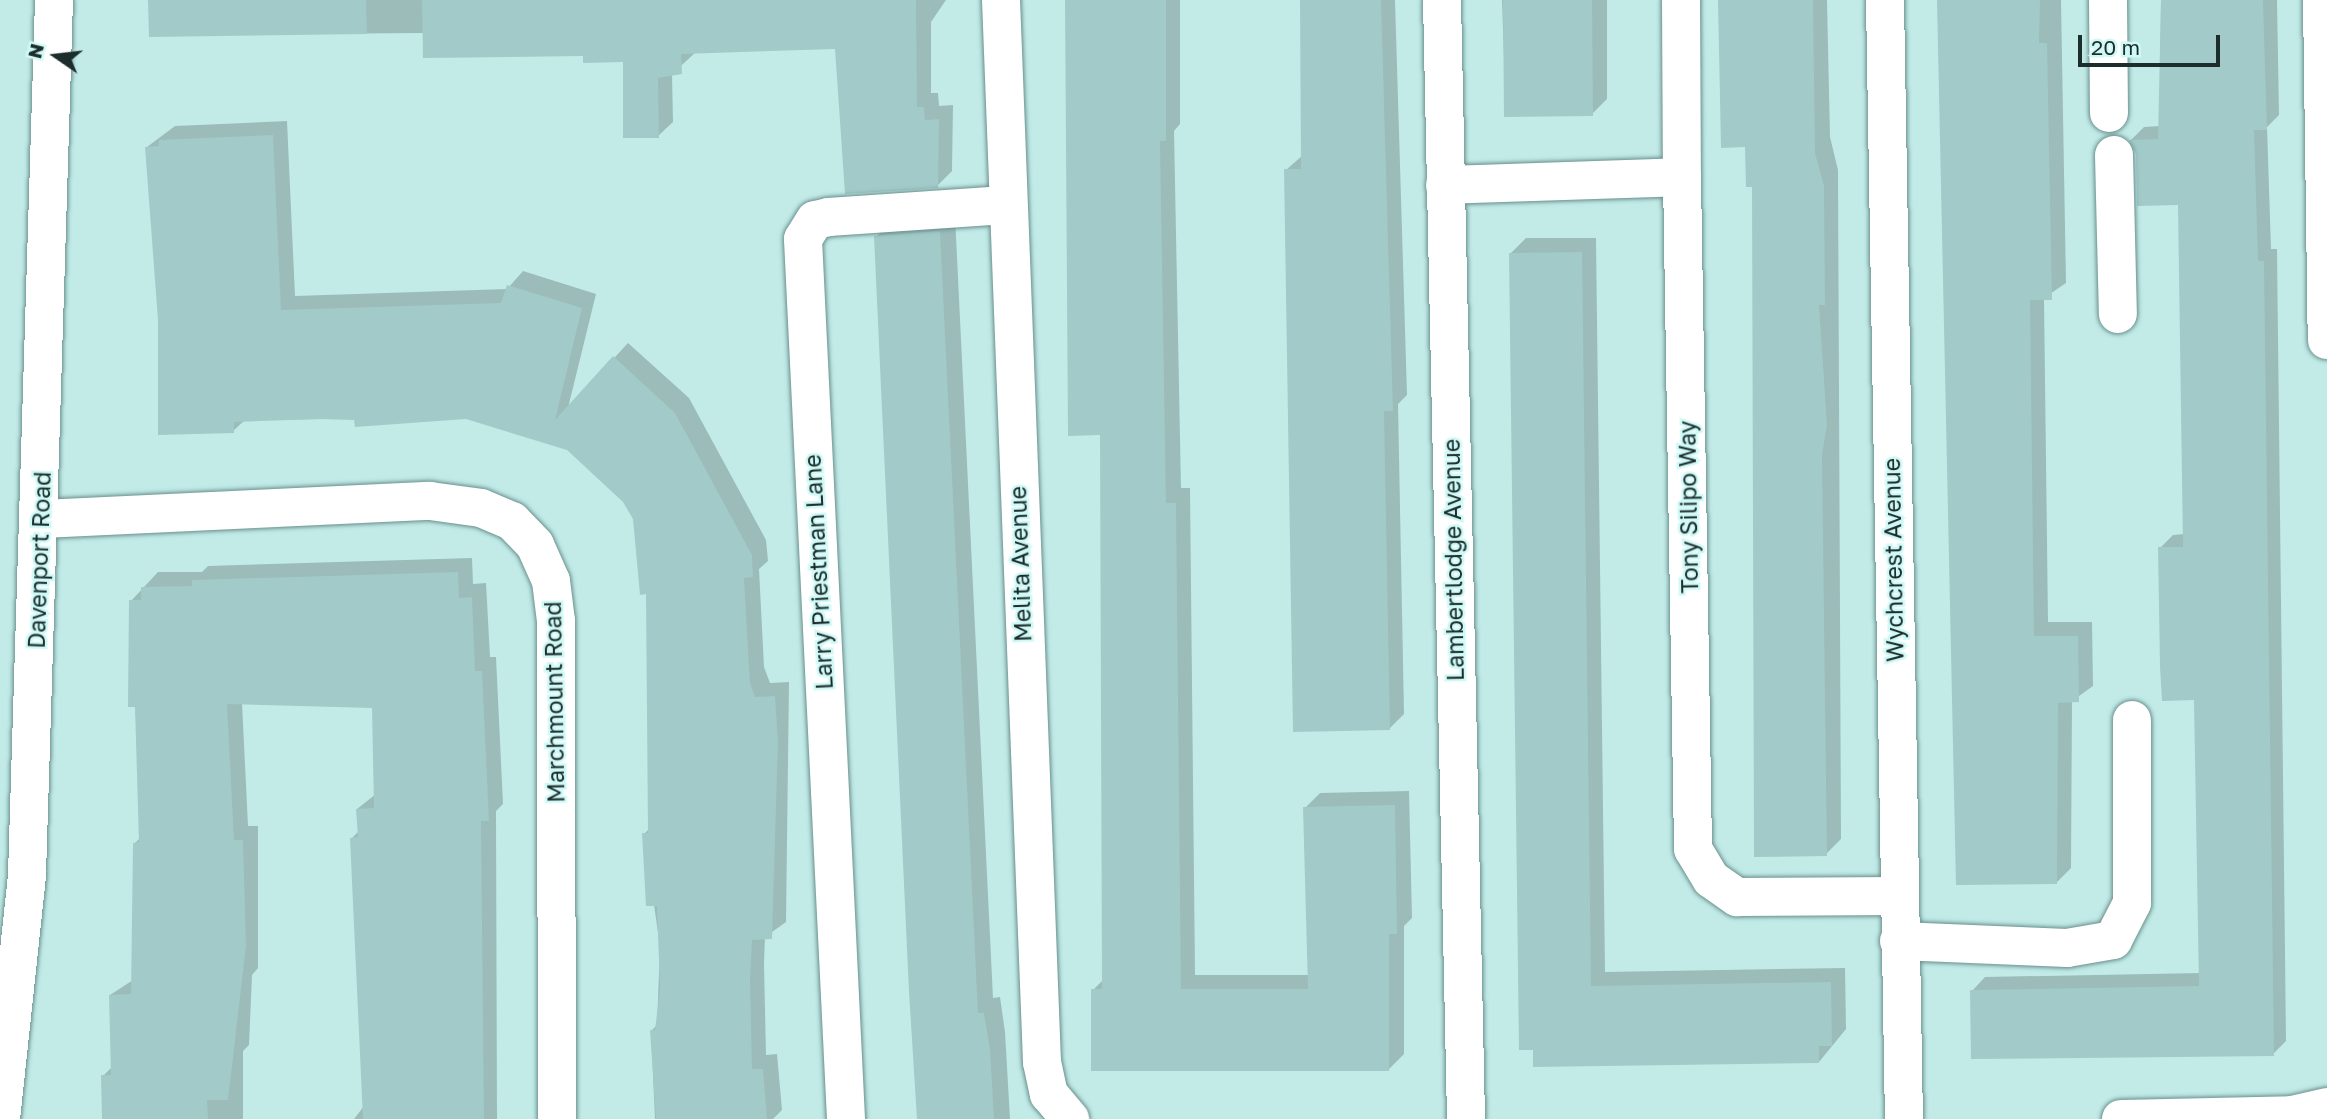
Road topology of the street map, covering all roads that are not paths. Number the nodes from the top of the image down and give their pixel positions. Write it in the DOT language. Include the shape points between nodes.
graph roads {
  1 [pos="54,0"];
  2 [pos="1001,0"];
  3 [pos="1442,0"];
  4 [pos="1681,0"];
  5 [pos="1885,0"];
  6 [pos="2108,0"];
  7 [pos="2322,0"];
  8 [pos="2109,113"];
  9 [pos="2114,155"];
  10 [pos="1682,177"];
  11 [pos="1445,185"];
  12 [pos="1005,205"];
  13 [pos="2118,314"];
  14 [pos="2327,340"];
  15 [pos="41,519"];
  16 [pos="2132,720"];
  17 [pos="1897,896"];
  18 [pos="1899,941"];
  19 [pos="2327,1107"];
  20 [pos="1,1119"];
  21 [pos="557,1119"];
  22 [pos="846,1119"];
  23 [pos="1070,1119"];
  24 [pos="1465,1119"];
  25 [pos="1904,1119"];
  26 [pos="2121,1119"];
  1 -- 15 [label="street, Davenport Road"];
  2 -- 12 [label="street, Melita Avenue"];
  3 -- 11 [label="street, Lambertlodge Avenue"];
  4 -- 10 [label="street, Tony Silipo Way"];
  5 -- 17 [label="street, Wychcrest Avenue"];
  6 -- 8 [label="street"];
  7 -- 14 [label="street"];
  9 -- 13 [label="street"];
  10 -- 11 [label="street"];
  10 -- 17 [label="street, Tony Silipo Way" via="1693,849 1711,879 1737,897"];
  11 -- 24 [label="street, Lambertlodge Avenue"];
  12 -- 22 [label="street, Larry Priestman Lane" via="829,216 815,220 803,239"];
  12 -- 23 [label="street, Melita Avenue" via="1042,1062 1049,1094"];
  15 -- 20 [label="street, Davenport Road" via="27,874"];
  15 -- 21 [label="street, Marchmount Road" via="430,501 481,508 512,521 535,545 551,581 556,621"];
  16 -- 18 [label="street" via="2132,903 2113,940 2067,948"];
  17 -- 18 [label="street, Wychcrest Avenue"];
  18 -- 25 [label="street, Wychcrest Avenue"];
  19 -- 26 [label="street" via="2292,1115"];
}
